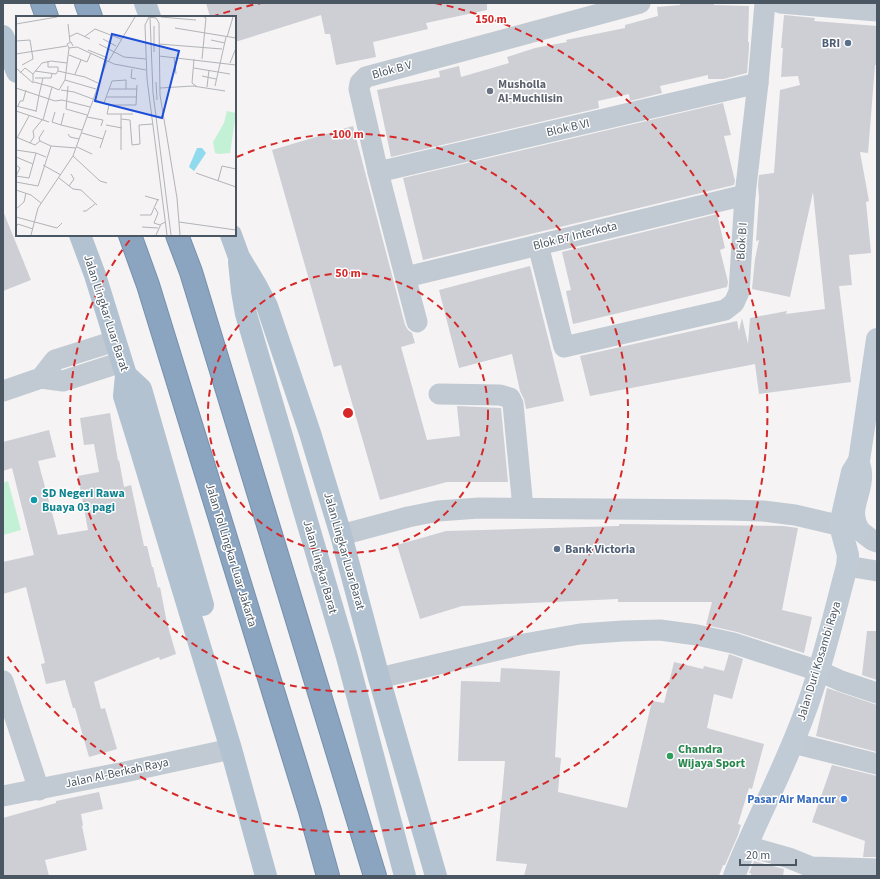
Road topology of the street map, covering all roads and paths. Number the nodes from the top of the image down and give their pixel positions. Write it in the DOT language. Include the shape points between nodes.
graph roads {
  1 [pos="42,3"];
  2 [pos="86,3"];
  3 [pos="145,3"];
  4 [pos="640,3"];
  5 [pos="765,3"];
  6 [pos="780,3"];
  7 [pos="877,11"];
  8 [pos="47,16"];
  9 [pos="91,16"];
  10 [pos="150,16"];
  11 [pos="3,36"];
  12 [pos="16,69"];
  13 [pos="758,83"];
  14 [pos="378,172"];
  15 [pos="745,195"];
  16 [pos="80,236"];
  17 [pos="130,236"];
  18 [pos="177,236"];
  19 [pos="231,236"];
  20 [pos="538,245"];
  21 [pos="239,257"];
  22 [pos="406,277"];
  23 [pos="417,322"];
  24 [pos="877,339"];
  25 [pos="115,341"];
  26 [pos="124,369"];
  27 [pos="41,378"];
  28 [pos="3,391"];
  29 [pos="439,394"];
  30 [pos="523,508"];
  31 [pos="858,528"];
  32 [pos="340,535"];
  33 [pos="847,566"];
  34 [pos="877,571"];
  35 [pos="819,671"];
  36 [pos="379,678"];
  37 [pos="3,680"];
  38 [pos="877,693"];
  39 [pos="793,743"];
  40 [pos="231,749"];
  41 [pos="877,764"];
  42 [pos="39,790"];
  43 [pos="3,796"];
  44 [pos="746,846"];
  45 [pos="877,869"];
  46 [pos="266,876"];
  47 [pos="280,876"];
  48 [pos="328,876"];
  49 [pos="375,876"];
  50 [pos="406,876"];
  51 [pos="436,876"];
  52 [pos="734,876"];
  1 -- 8 [label="highway"];
  2 -- 9 [label="highway"];
  3 -- 10 [label="main road"];
  4 -- 14 [label="street, Blok B V" via="366,77 360,83 359,89"];
  5 -- 13 [label="street, Blok B I"];
  6 -- 7 [label="street"];
  11 -- 12 [label="main road"];
  13 -- 14 [label="street, Blok B VI"];
  13 -- 15 [label="street, Blok B I"];
  14 -- 22 [label="street, Blok B V"];
  15 -- 20 [label="street, Blok B7 Interkota"];
  15 -- 20 [label="street, Blok B I" via="739,292 734,303 725,310 564,348"];
  16 -- 25 [label="main road, Jalan Lingkar Luar Barat"];
  17 -- 48 [label="highway, Jalan Tol Lingkar Luar Jakarta" via="151,292"];
  18 -- 49 [label="highway" via="196,287"];
  19 -- 21 [label="main road, Jalan Lingkar Luar Barat"];
  20 -- 22 [label="street, Blok B7 Interkota"];
  21 -- 32 [label="main road, Jalan Lingkar Luar Barat" via="267,306 310,433"];
  21 -- 50 [label="main road, Jalan Lingkar Barat" via="246,314 347,657"];
  22 -- 23 [label="street, Blok B V"];
  24 -- 31 [label="main road, Jalan Duri Kosambi Raya" via="858,461 852,472"];
  25 -- 26 [label="main road, Jalan Lingkar Luar Barat"];
  25 -- 27 [label="street" via="55,360"];
  26 -- 27 [label="street" via="63,381"];
  26 -- 40 [label="main road, Jalan Lingkar Luar Barat" via="124,396"];
  26 -- 47 [label="main road" via="142,389"];
  27 -- 28 [label="street"];
  29 -- 30 [label="street" via="500,395 510,398 513,404"];
  30 -- 31 [label="street" via="763,512 795,515"];
  30 -- 32 [label="street" via="438,511"];
  31 -- 33 [label="main road, Jalan Duri Kosambi Raya" via="842,533 848,555"];
  32 -- 36 [label="main road, Jalan Lingkar Luar Barat"];
  33 -- 34 [label="street"];
  33 -- 35 [label="main road, Jalan Duri Kosambi Raya"];
  35 -- 36 [label="street" via="733,643 660,630 580,634 524,644"];
  35 -- 38 [label="street"];
  35 -- 39 [label="main road, Jalan Duri Kosambi Raya"];
  36 -- 51 [label="main road, Jalan Lingkar Luar Barat"];
  37 -- 42 [label="street"];
  39 -- 41 [label="street"];
  39 -- 44 [label="main road, Jalan Duri Kosambi Raya"];
  40 -- 42 [label="street, Jalan Al-Berkah Raya"];
  40 -- 46 [label="main road, Jalan Lingkar Luar Barat"];
  42 -- 43 [label="street, Jalan Al-Berkah Raya"];
  44 -- 45 [label="street" via="811,867"];
  44 -- 52 [label="main road, Jalan Duri Kosambi Raya"];
}
